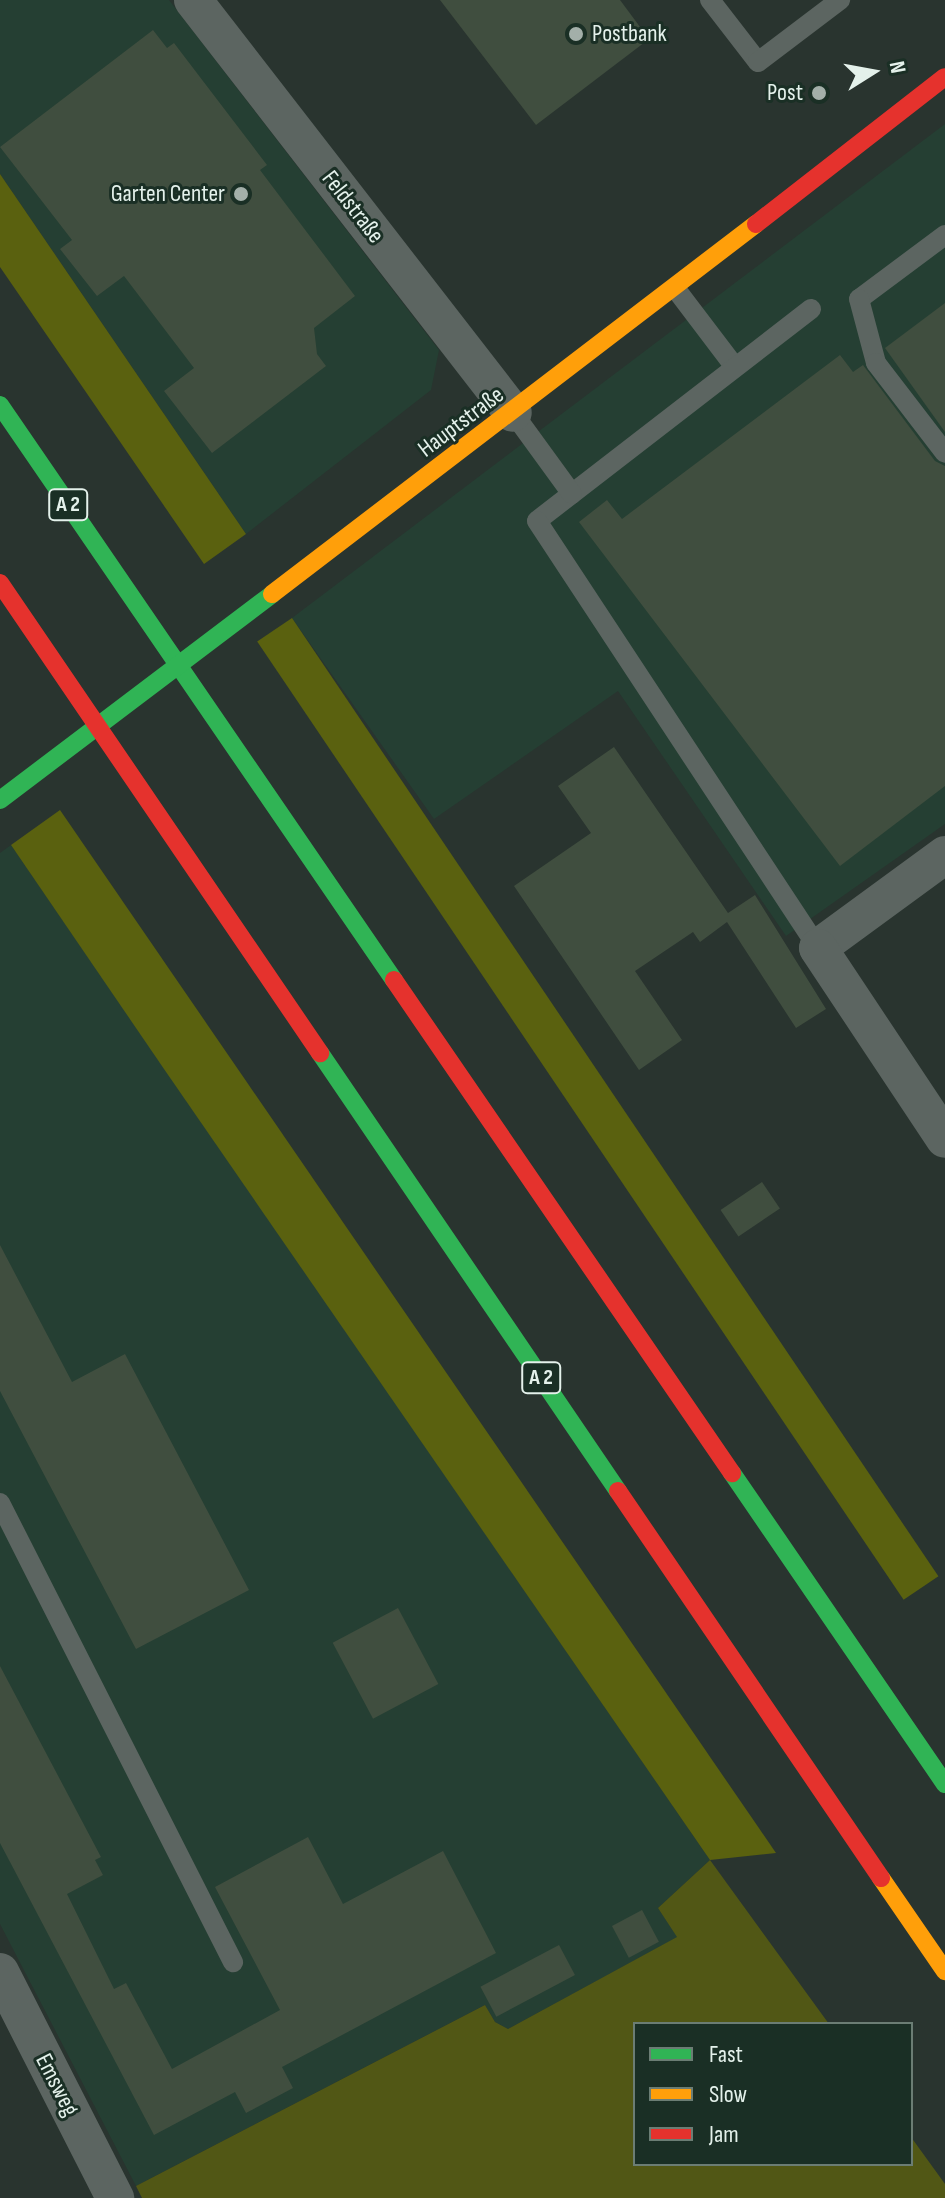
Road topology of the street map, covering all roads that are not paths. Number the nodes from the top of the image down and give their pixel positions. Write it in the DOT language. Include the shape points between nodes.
graph roads {
  1 [pos="193,0"];
  2 [pos="710,0"];
  3 [pos="840,0"];
  4 [pos="945,77"];
  5 [pos="945,235"];
  6 [pos="675,288"];
  7 [pos="811,309"];
  8 [pos="735,367"];
  9 [pos="0,405"];
  10 [pos="513,413"];
  11 [pos="945,453"];
  12 [pos="572,494"];
  13 [pos="0,583"];
  14 [pos="0,800"];
  15 [pos="945,855"];
  16 [pos="818,948"];
  17 [pos="945,1139"];
  18 [pos="0,1503"];
  19 [pos="945,1784"];
  20 [pos="233,1962"];
  21 [pos="945,1971"];
  22 [pos="0,1972"];
  23 [pos="115,2198"];
  1 -- 10 [label="street, Feldstraße"];
  2 -- 3 [label="lane" via="758,62"];
  4 -- 6 [label="main road, Hauptstraße"];
  5 -- 11 [label="lane" via="859,299 876,363"];
  6 -- 8 [label="lane"];
  6 -- 10 [label="main road, Hauptstraße"];
  7 -- 8 [label="lane"];
  8 -- 12 [label="lane"];
  9 -- 19 [label="main road, A 2"];
  10 -- 12 [label="lane"];
  10 -- 14 [label="main road, Hauptstraße"];
  12 -- 16 [label="lane" via="537,521"];
  13 -- 21 [label="main road, A 2"];
  15 -- 16 [label="street"];
  16 -- 17 [label="street"];
  18 -- 20 [label="lane"];
  22 -- 23 [label="street, Emsweg"];
}
